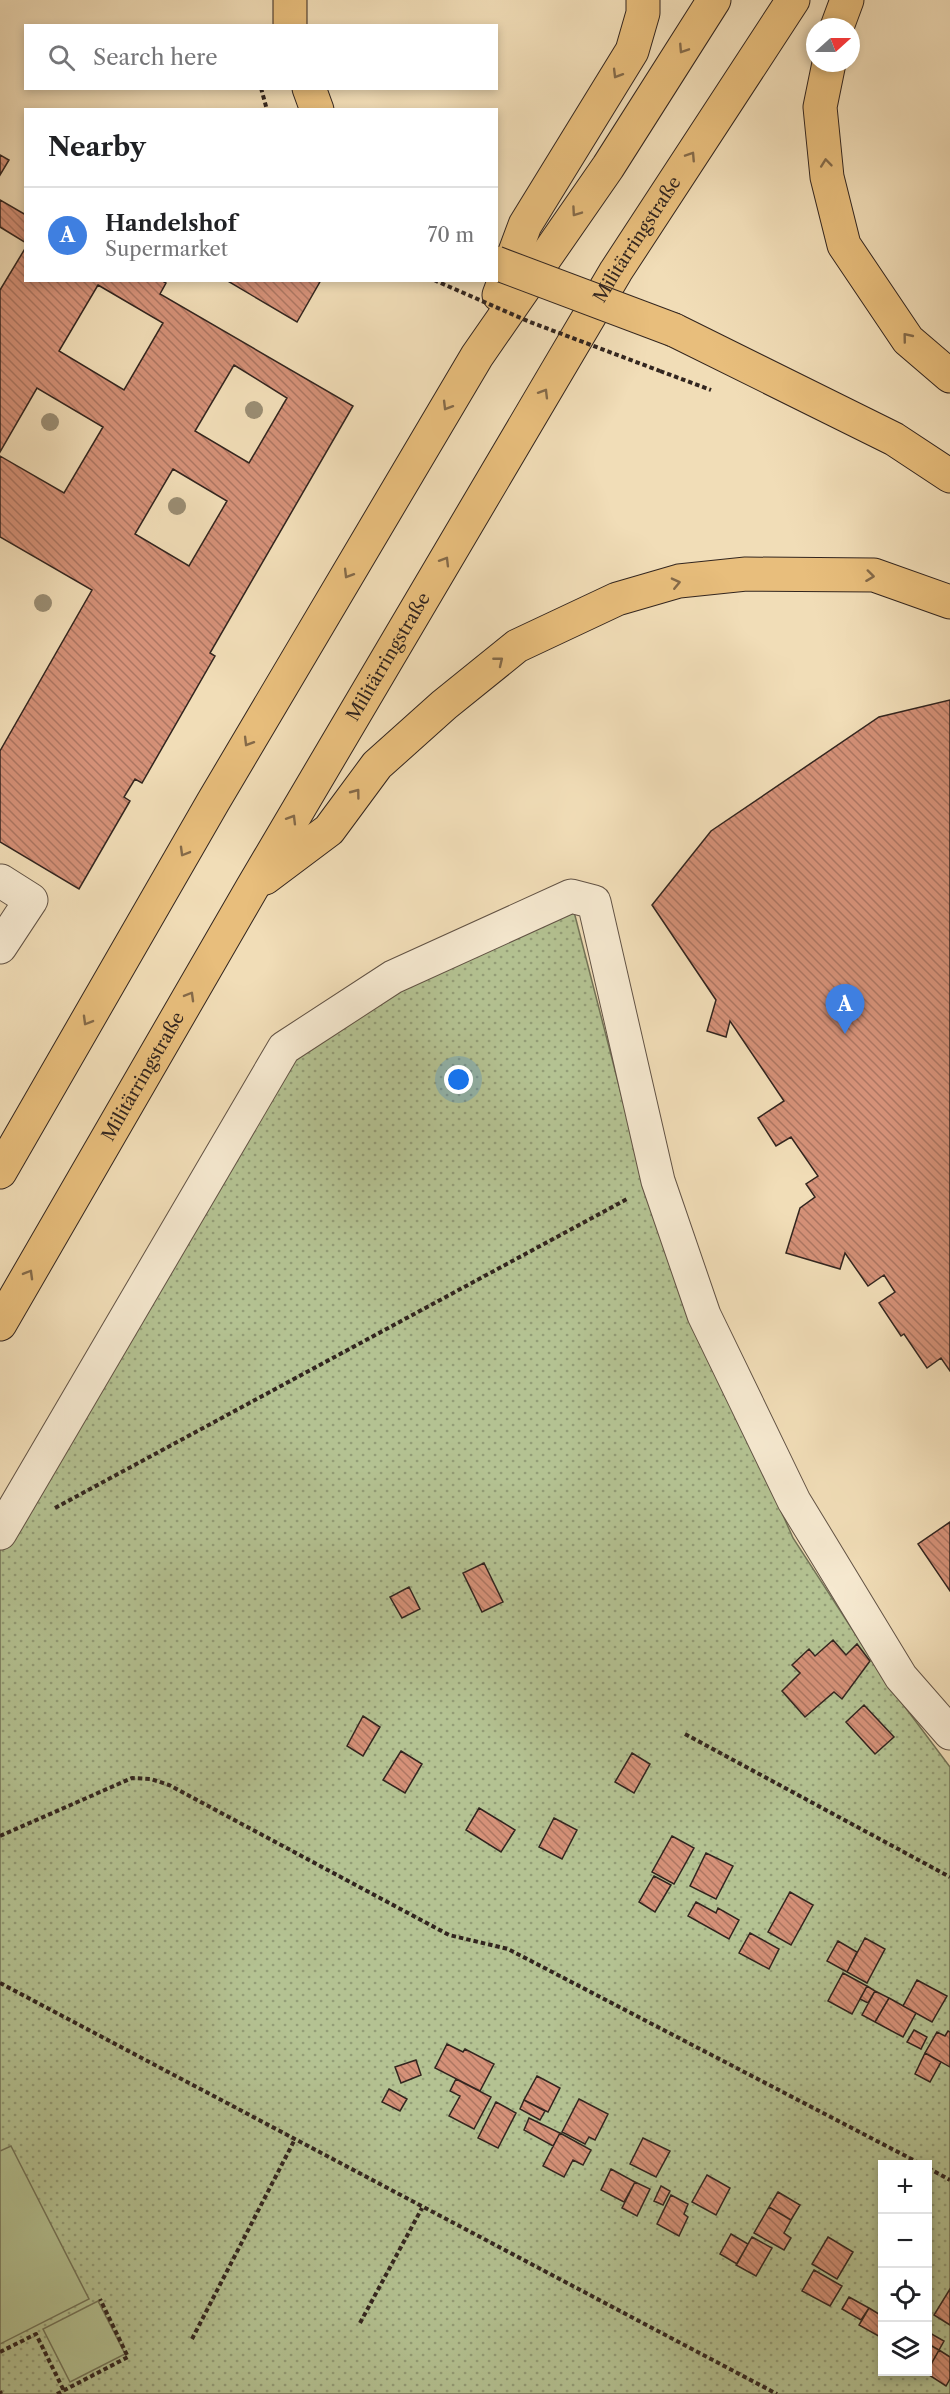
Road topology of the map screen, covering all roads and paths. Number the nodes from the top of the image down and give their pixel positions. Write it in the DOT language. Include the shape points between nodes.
graph roads {
  1 [pos="290,0"];
  2 [pos="643,0"];
  3 [pos="714,0"];
  4 [pos="794,0"];
  5 [pos="847,0"];
  6 [pos="840,18"];
  7 [pos="290,24"];
  8 [pos="828,72"];
  9 [pos="262,90"];
  10 [pos="310,90"];
  11 [pos="266,108"];
  12 [pos="315,108"];
  13 [pos="498,264"];
  14 [pos="439,282"];
  15 [pos="477,356"];
  16 [pos="660,371"];
  17 [pos="950,376"];
  18 [pos="950,476"];
  19 [pos="950,602"];
  20 [pos="0,884"];
  21 [pos="252,888"];
  22 [pos="0,947"];
  23 [pos="0,1172"];
  24 [pos="658,1181"];
  25 [pos="0,1324"];
  26 [pos="52,1510"];
  27 [pos="0,1533"];
  28 [pos="950,1733"];
  29 [pos="685,1734"];
  30 [pos="0,1836"];
  31 [pos="950,1877"];
  32 [pos="0,1983"];
  33 [pos="294,2141"];
  34 [pos="913,2160"];
  35 [pos="932,2171"];
  36 [pos="950,2180"];
  37 [pos="422,2208"];
  38 [pos="100,2299"];
  39 [pos="360,2323"];
  40 [pos="192,2339"];
  41 [pos="0,2352"];
  42 [pos="64,2391"];
  43 [pos="57,2394"];
  44 [pos="777,2394"];
  1 -- 7 [label="main road"];
  2 -- 15 [label="main road, one-way" via="632,51 525,225"];
  3 -- 15 [label="main road, one-way" via="608,166"];
  21 -- 4 [label="main road, Militärringstraße, one-way" via="616,271"];
  5 -- 6 [label="main road"];
  17 -- 8 [label="main road, one-way" via="908,340 844,245 827,177 820,107"];
  9 -- 11 [label="path"];
  10 -- 12 [label="main road"];
  13 -- 18 [label="main road, bridge" via="674,330 894,439"];
  14 -- 16 [label="path, bridge"];
  15 -- 23 [label="main road, one-way" via="213,801"];
  21 -- 19 [label="main road, one-way" via="329,830 377,765 508,653 617,599 679,581 746,574 874,575"];
  20 -- 22 [label="lane" via="2,881 18,889 31,900"];
  25 -- 21 [label="main road, Militärringstraße, one-way"];
  24 -- 26 [label="path"];
  24 -- 27 [label="lane" via="594,902 571,896 393,977 284,1048"];
  24 -- 28 [label="lane" via="704,1315 794,1500 901,1677"];
  29 -- 31 [label="path"];
  30 -- 34 [label="path" via="132,1778 169,1785 449,1935 508,1949"];
  32 -- 33 [label="path"];
  33 -- 37 [label="path"];
  33 -- 40 [label="path"];
  35 -- 36 [label="path"];
  37 -- 39 [label="path"];
  37 -- 44 [label="path"];
  38 -- 42 [label="path" via="128,2357"];
  41 -- 42 [label="path" via="36,2334"];
  42 -- 43 [label="path"];
}
